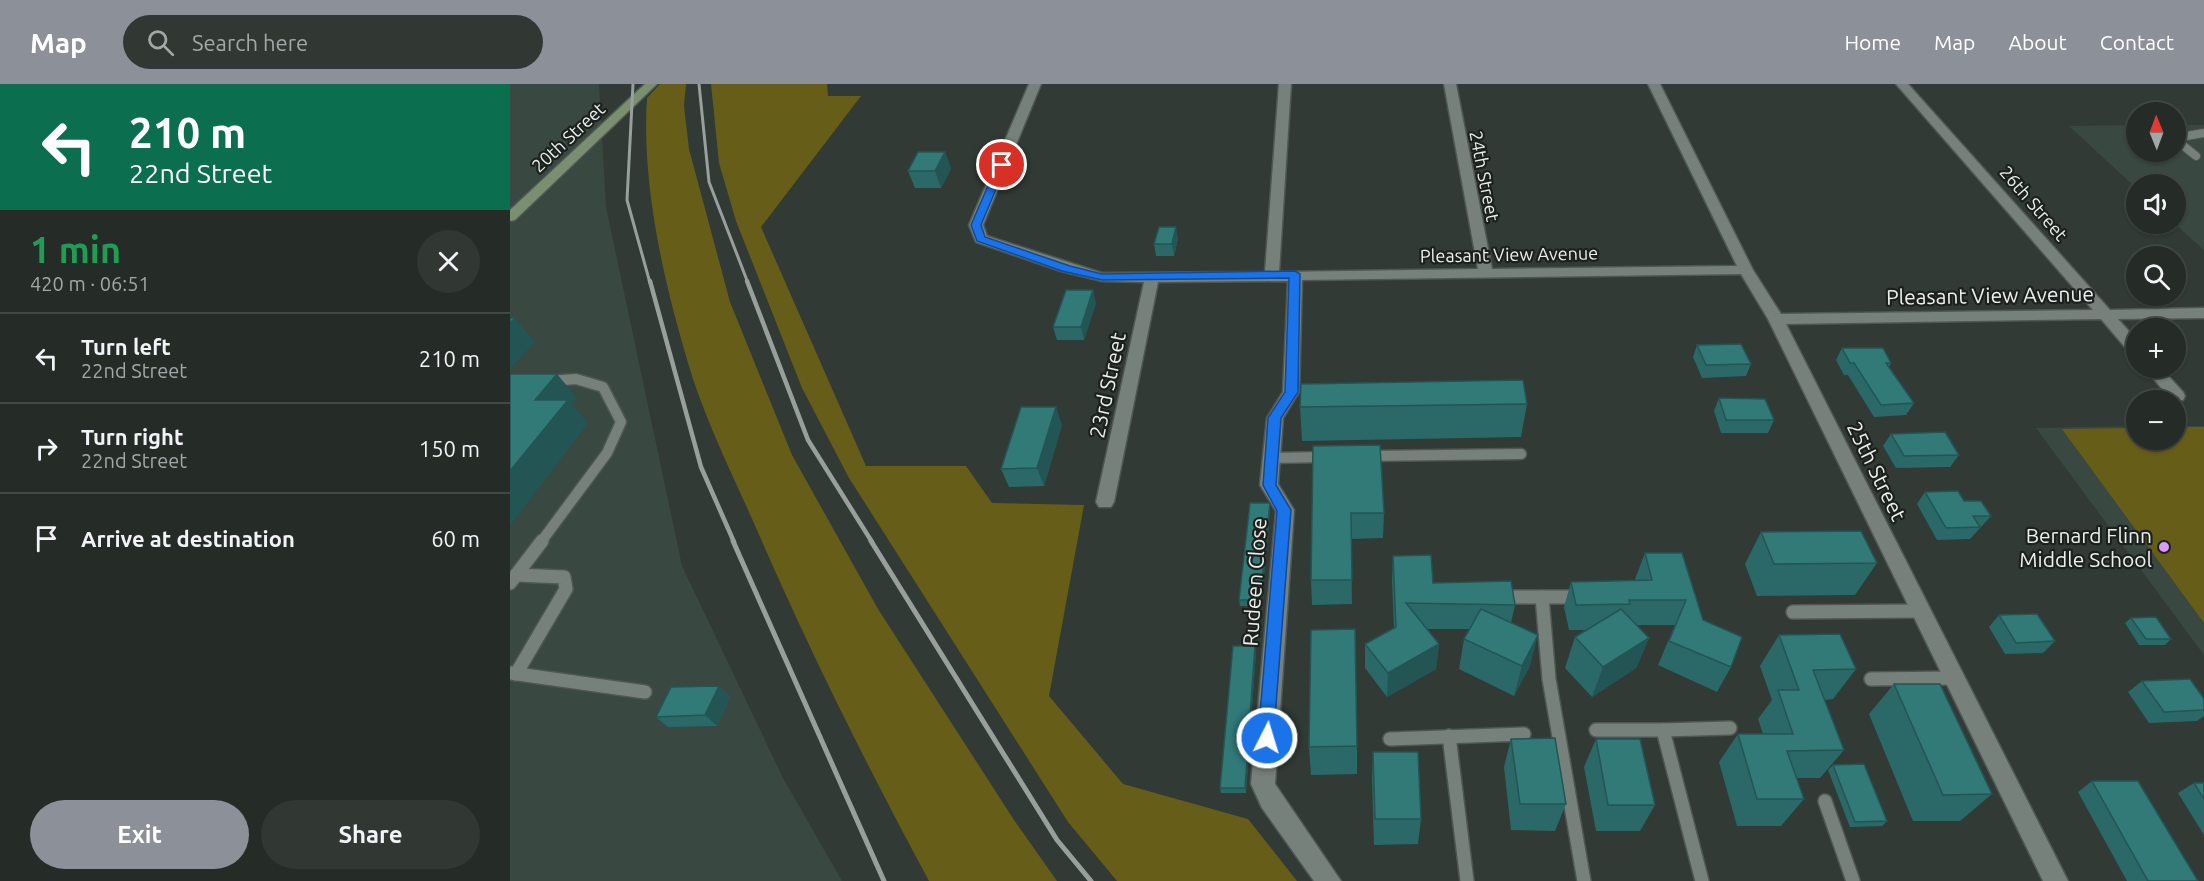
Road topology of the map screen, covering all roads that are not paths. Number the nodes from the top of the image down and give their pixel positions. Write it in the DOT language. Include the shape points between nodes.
graph roads {
  1 [pos="651,84"];
  2 [pos="1035,84"];
  3 [pos="1285,84"];
  4 [pos="1450,84"];
  5 [pos="1654,84"];
  6 [pos="1902,84"];
  7 [pos="2204,133"];
  8 [pos="2186,136"];
  9 [pos="2186,147"];
  10 [pos="2196,156"];
  11 [pos="510,217"];
  12 [pos="1746,270"];
  13 [pos="1272,274"];
  14 [pos="1295,274"];
  15 [pos="1486,274"];
  16 [pos="1152,278"];
  17 [pos="2204,313"];
  18 [pos="2105,314"];
  19 [pos="1776,319"];
  20 [pos="2126,338"];
  21 [pos="2162,378"];
  22 [pos="538,381"];
  23 [pos="2173,390"];
  24 [pos="1521,454"];
  25 [pos="1355,456"];
  26 [pos="1331,457"];
  27 [pos="1272,458"];
  28 [pos="1105,502"];
  29 [pos="513,579"];
  30 [pos="1487,596"];
  31 [pos="1542,597"];
  32 [pos="1596,598"];
  33 [pos="1921,610"];
  34 [pos="1793,612"];
  35 [pos="513,674"];
  36 [pos="1871,678"];
  37 [pos="1954,678"];
  38 [pos="645,692"];
  39 [pos="1730,728"];
  40 [pos="1663,729"];
  41 [pos="1596,730"];
  42 [pos="1524,734"];
  43 [pos="1449,736"];
  44 [pos="1390,738"];
  45 [pos="1825,801"];
  46 [pos="1329,881"];
  47 [pos="1467,881"];
  48 [pos="1584,881"];
  49 [pos="1702,881"];
  50 [pos="1853,881"];
  51 [pos="2056,881"];
  1 -- 11 [label="street, 20th Street"];
  2 -- 16 [label="street, Pleasant View Avenue" via="976,225 981,239 1102,277"];
  3 -- 13 [label="street"];
  4 -- 15 [label="street, 24th Street"];
  5 -- 12 [label="street, 25th Street"];
  6 -- 18 [label="street, 26th Street"];
  7 -- 8 [label="lane"];
  9 -- 10 [label="lane"];
  12 -- 15 [label="street, Pleasant View Avenue"];
  12 -- 19 [label="street, 25th Street"];
  13 -- 14 [label="street, Pleasant View Avenue"];
  13 -- 16 [label="street, Pleasant View Avenue"];
  14 -- 15 [label="street, Pleasant View Avenue"];
  14 -- 27 [label="street, Rudeen Close" via="1292,392 1275,418"];
  16 -- 28 [label="street, 23rd Street"];
  17 -- 18 [label="street, Pleasant View Avenue"];
  18 -- 19 [label="street, Pleasant View Avenue"];
  18 -- 20 [label="street, 26th Street"];
  19 -- 33 [label="street, 25th Street"];
  21 -- 23 [label="street"];
  22 -- 29 [label="lane" via="576,379 603,387 621,422 607,453"];
  24 -- 25 [label="lane"];
  26 -- 27 [label="lane"];
  27 -- 46 [label="street, Rudeen Close" via="1269,485 1284,510 1263,784 1269,800"];
  29 -- 35 [label="lane" via="564,577 566,589"];
  30 -- 31 [label="lane"];
  31 -- 32 [label="lane"];
  31 -- 48 [label="lane" via="1549,679"];
  33 -- 34 [label="lane"];
  33 -- 37 [label="street, 25th Street"];
  35 -- 38 [label="lane"];
  36 -- 37 [label="lane"];
  37 -- 51 [label="street, 25th Street"];
  39 -- 40 [label="lane"];
  40 -- 41 [label="lane"];
  40 -- 49 [label="lane"];
  42 -- 43 [label="lane"];
  43 -- 44 [label="lane"];
  43 -- 47 [label="lane"];
  45 -- 50 [label="lane"];
}
